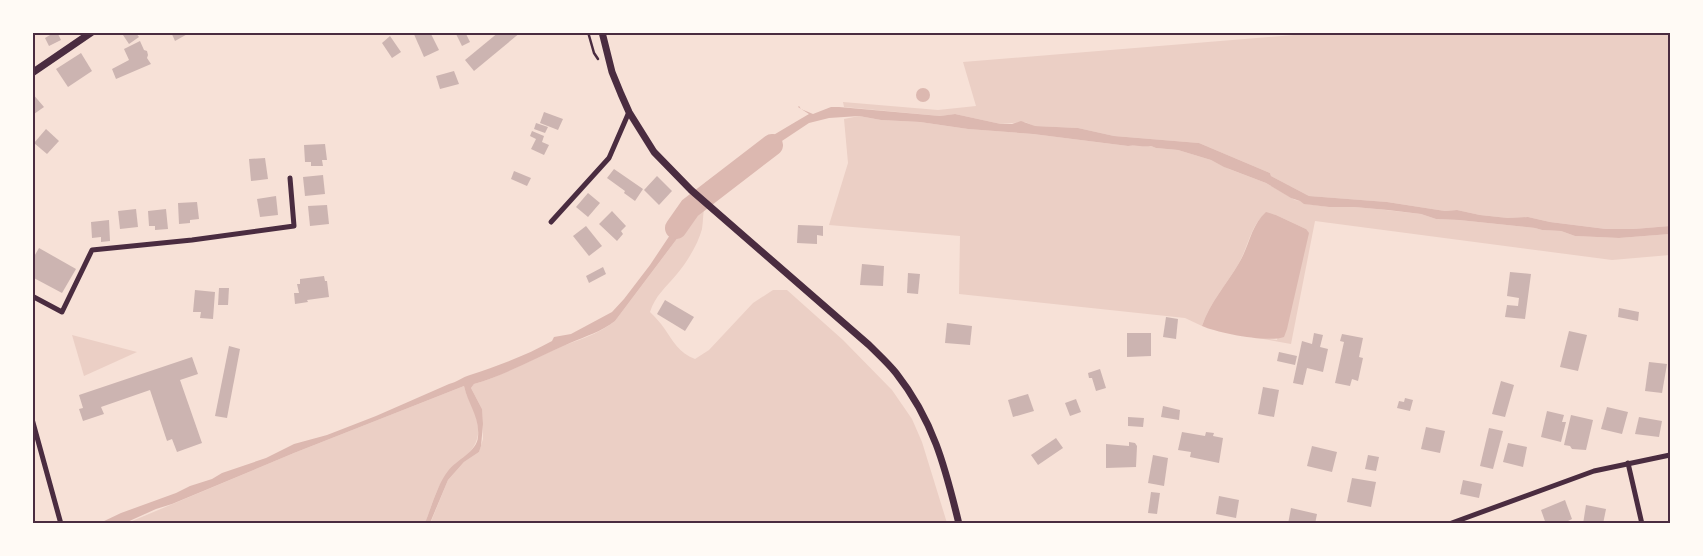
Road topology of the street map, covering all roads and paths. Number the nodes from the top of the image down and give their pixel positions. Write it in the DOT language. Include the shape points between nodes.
graph roads {
  1 [pos="92,32"];
  2 [pos="602,32"];
  3 [pos="32,73"];
  4 [pos="629,112"];
  5 [pos="290,178"];
  6 [pos="550,222"];
  7 [pos="32,296"];
  8 [pos="32,419"];
  9 [pos="1670,455"];
  10 [pos="1628,463"];
  11 [pos="61,524"];
  12 [pos="959,524"];
  13 [pos="1450,524"];
  14 [pos="1642,524"];
  1 -- 3 [label="street"];
  2 -- 4 [label="street" via="612,72"];
  4 -- 6 [label="street" via="609,158"];
  4 -- 12 [label="street" via="654,152 692,190 869,345 895,372 917,404 936,441"];
  5 -- 7 [label="street" via="294,226 92,250 62,312"];
  8 -- 11 [label="street"];
  9 -- 10 [label="street"];
  10 -- 13 [label="street" via="1594,471"];
  10 -- 14 [label="street"];
}
